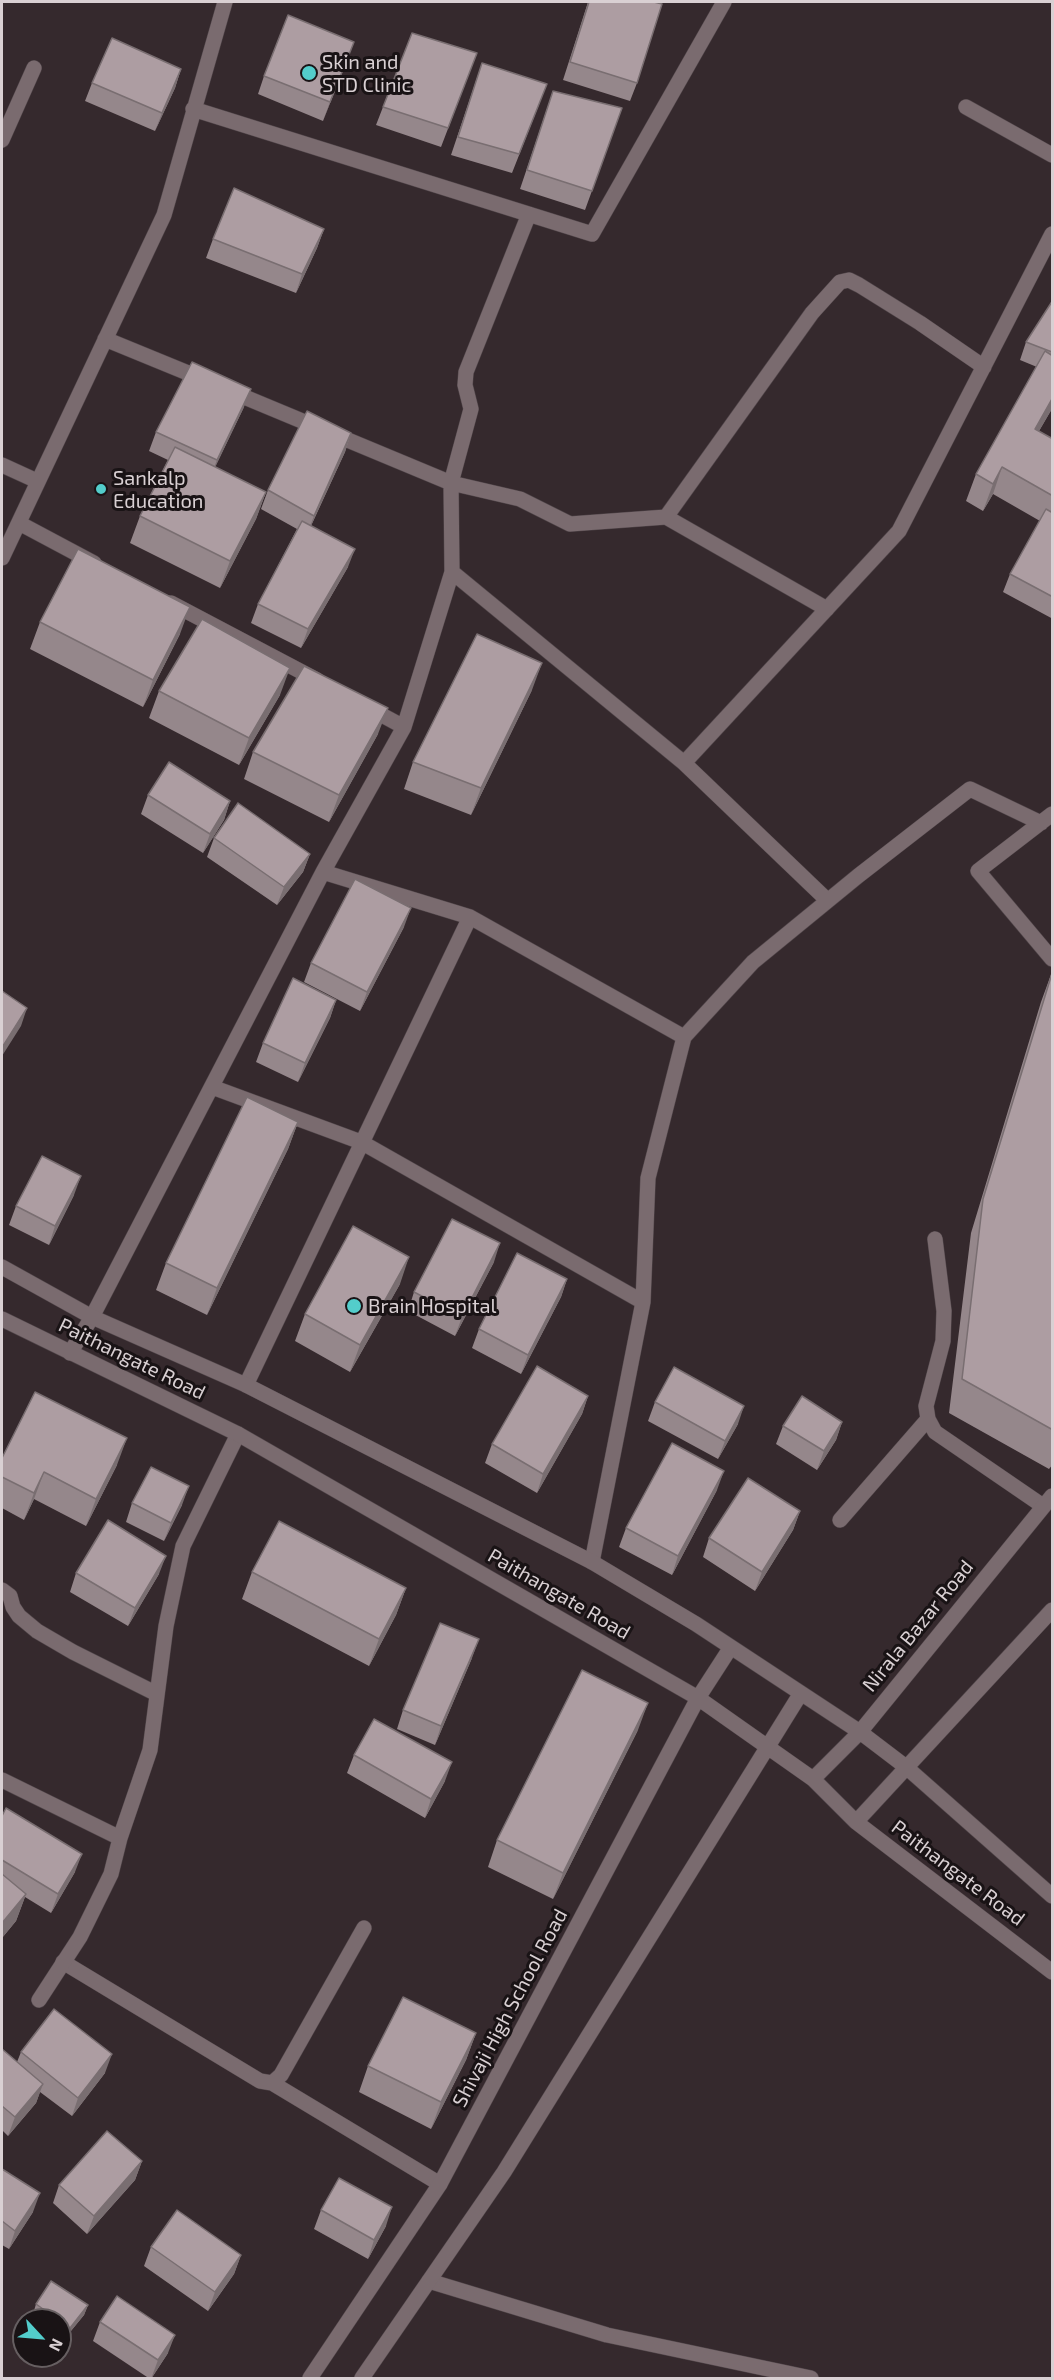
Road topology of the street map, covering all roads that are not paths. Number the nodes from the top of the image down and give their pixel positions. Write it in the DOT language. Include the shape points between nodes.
graph roads {
  1 [pos="225,2"];
  2 [pos="724,2"];
  3 [pos="34,68"];
  4 [pos="966,107"];
  5 [pos="193,109"];
  6 [pos="2,140"];
  7 [pos="1053,155"];
  8 [pos="529,214"];
  9 [pos="1053,234"];
  10 [pos="105,339"];
  11 [pos="984,367"];
  12 [pos="2,465"];
  13 [pos="37,481"];
  14 [pos="451,483"];
  15 [pos="666,517"];
  16 [pos="18,522"];
  17 [pos="2,558"];
  18 [pos="112,572"];
  19 [pos="452,572"];
  20 [pos="154,594"];
  21 [pos="827,609"];
  22 [pos="332,688"];
  23 [pos="352,699"];
  24 [pos="404,727"];
  25 [pos="684,763"];
  26 [pos="1047,819"];
  27 [pos="323,872"];
  28 [pos="827,900"];
  29 [pos="470,917"];
  30 [pos="1053,959"];
  31 [pos="684,1037"];
  32 [pos="212,1087"];
  33 [pos="361,1142"];
  34 [pos="935,1239"];
  35 [pos="2,1267"];
  36 [pos="643,1302"];
  37 [pos="92,1317"];
  38 [pos="2,1318"];
  39 [pos="70,1353"];
  40 [pos="246,1385"];
  41 [pos="928,1419"];
  42 [pos="238,1434"];
  43 [pos="1048,1501"];
  44 [pos="840,1520"];
  45 [pos="592,1562"];
  46 [pos="2,1590"];
  47 [pos="1053,1610"];
  48 [pos="731,1647"];
  49 [pos="158,1694"];
  50 [pos="801,1694"];
  51 [pos="698,1698"];
  52 [pos="860,1732"];
  53 [pos="767,1747"];
  54 [pos="906,1767"];
  55 [pos="813,1779"];
  56 [pos="2,1780"];
  57 [pos="856,1822"];
  58 [pos="120,1838"];
  59 [pos="1053,1896"];
  60 [pos="364,1928"];
  61 [pos="63,1962"];
  62 [pos="1053,1972"];
  63 [pos="39,2000"];
  64 [pos="272,2083"];
  65 [pos="440,2184"];
  66 [pos="429,2281"];
  67 [pos="310,2379"];
  68 [pos="362,2379"];
  69 [pos="811,2379"];
  1 -- 5 [label="street"];
  2 -- 8 [label="street" via="592,234"];
  3 -- 6 [label="street"];
  4 -- 7 [label="street"];
  5 -- 8 [label="street"];
  5 -- 10 [label="street" via="164,215"];
  8 -- 14 [label="street" via="466,372 471,409"];
  9 -- 11 [label="street"];
  10 -- 13 [label="street"];
  10 -- 14 [label="street"];
  11 -- 15 [label="street" via="860,285 849,280 840,282 812,313"];
  11 -- 21 [label="street" via="899,531"];
  12 -- 13 [label="street"];
  13 -- 16 [label="street"];
  14 -- 15 [label="street" via="520,499 570,524"];
  14 -- 19 [label="street"];
  15 -- 21 [label="street"];
  16 -- 17 [label="street"];
  16 -- 18 [label="street"];
  19 -- 24 [label="street"];
  19 -- 25 [label="street"];
  20 -- 22 [label="street"];
  21 -- 25 [label="street"];
  23 -- 24 [label="street"];
  24 -- 27 [label="street"];
  25 -- 28 [label="street"];
  26 -- 28 [label="street" via="970,789"];
  26 -- 30 [label="street" via="978,871"];
  27 -- 29 [label="street"];
  27 -- 32 [label="street"];
  28 -- 31 [label="street" via="753,962"];
  29 -- 31 [label="street"];
  29 -- 33 [label="street"];
  31 -- 36 [label="street" via="648,1178"];
  32 -- 33 [label="street"];
  32 -- 37 [label="street"];
  33 -- 36 [label="street"];
  33 -- 40 [label="street"];
  34 -- 41 [label="street" via="944,1311 943,1341 926,1406"];
  35 -- 37 [label="street, Paithangate Road"];
  36 -- 45 [label="street"];
  37 -- 39 [label="street"];
  37 -- 40 [label="street, Paithangate Road"];
  38 -- 39 [label="street, Paithangate Road"];
  39 -- 42 [label="street, Paithangate Road"];
  40 -- 45 [label="street, Paithangate Road"];
  41 -- 43 [label="street" via="935,1432"];
  41 -- 44 [label="street"];
  42 -- 49 [label="street" via="183,1546 166,1626"];
  42 -- 51 [label="street, Paithangate Road"];
  43 -- 52 [label="street, Nirala Bazar Road"];
  45 -- 48 [label="street, Paithangate Road"];
  46 -- 49 [label="street" via="10,1596 19,1616 37,1631"];
  47 -- 54 [label="street"];
  48 -- 50 [label="street, Paithangate Road"];
  48 -- 51 [label="street, Shivaji High School Road"];
  49 -- 58 [label="street" via="150,1750"];
  50 -- 52 [label="street, Paithangate Road"];
  50 -- 53 [label="street"];
  51 -- 53 [label="street, Paithangate Road"];
  51 -- 65 [label="street, Shivaji High School Road"];
  52 -- 54 [label="street, Paithangate Road"];
  52 -- 55 [label="street, Nirala Bazar Road"];
  53 -- 55 [label="street, Paithangate Road"];
  53 -- 66 [label="street" via="504,2172"];
  54 -- 57 [label="street"];
  54 -- 59 [label="street, Paithangate Road"];
  55 -- 57 [label="street, Paithangate Road"];
  56 -- 58 [label="street"];
  57 -- 62 [label="street, Paithangate Road"];
  58 -- 61 [label="street" via="111,1874"];
  60 -- 64 [label="street" via="281,2075"];
  61 -- 63 [label="street"];
  61 -- 64 [label="street" via="260,2081"];
  64 -- 65 [label="street"];
  65 -- 67 [label="street, Shivaji High School Road"];
  66 -- 68 [label="street"];
  66 -- 69 [label="street" via="607,2335"];
}
